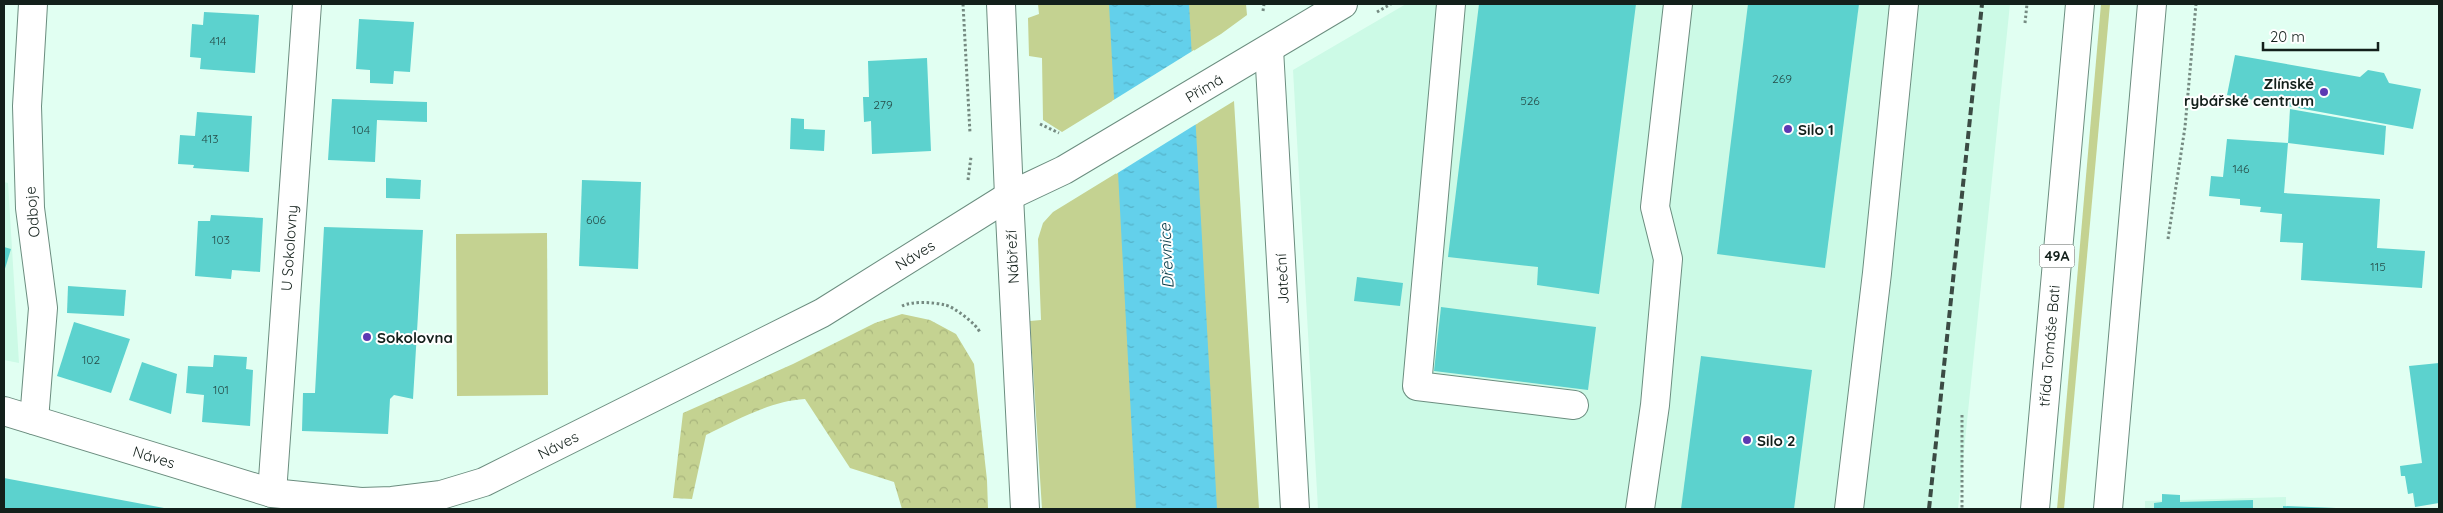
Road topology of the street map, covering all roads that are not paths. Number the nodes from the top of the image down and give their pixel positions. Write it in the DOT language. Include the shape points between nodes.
graph roads {
  1 [pos="33,4"];
  2 [pos="307,4"];
  3 [pos="1001,4"];
  4 [pos="1343,4"];
  5 [pos="1452,4"];
  6 [pos="1678,4"];
  7 [pos="1904,4"];
  8 [pos="2080,4"];
  9 [pos="2152,4"];
  10 [pos="1302,17"];
  11 [pos="1269,49"];
  12 [pos="1064,170"];
  13 [pos="1009,196"];
  14 [pos="1574,406"];
  15 [pos="4,411"];
  16 [pos="34,420"];
  17 [pos="272,493"];
  18 [pos="1025,509"];
  19 [pos="1295,509"];
  20 [pos="1640,509"];
  21 [pos="1850,509"];
  22 [pos="2035,509"];
  23 [pos="2108,509"];
  1 -- 16 [label="street, Odboje" via="27,106 30,199 43,308"];
  2 -- 17 [label="street, U Sokolovny"];
  3 -- 13 [label="street, Nábřeží"];
  4 -- 10 [label="street, Přímá"];
  5 -- 14 [label="street" via="1417,386"];
  6 -- 20 [label="street" via="1655,207 1668,259 1655,405"];
  7 -- 21 [label="street"];
  8 -- 22 [label="street, třída Tomáše Bati / 49A"];
  9 -- 23 [label="street"];
  10 -- 11 [label="street, Přímá"];
  11 -- 12 [label="street, Přímá"];
  11 -- 19 [label="street, Jateční"];
  12 -- 13 [label="street, Náves"];
  13 -- 17 [label="street, Náves" via="822,313 484,482 441,494 392,501 361,502"];
  13 -- 18 [label="street, Nábřeží"];
  15 -- 16 [label="street, Náves"];
  16 -- 17 [label="street, Náves"];
}
